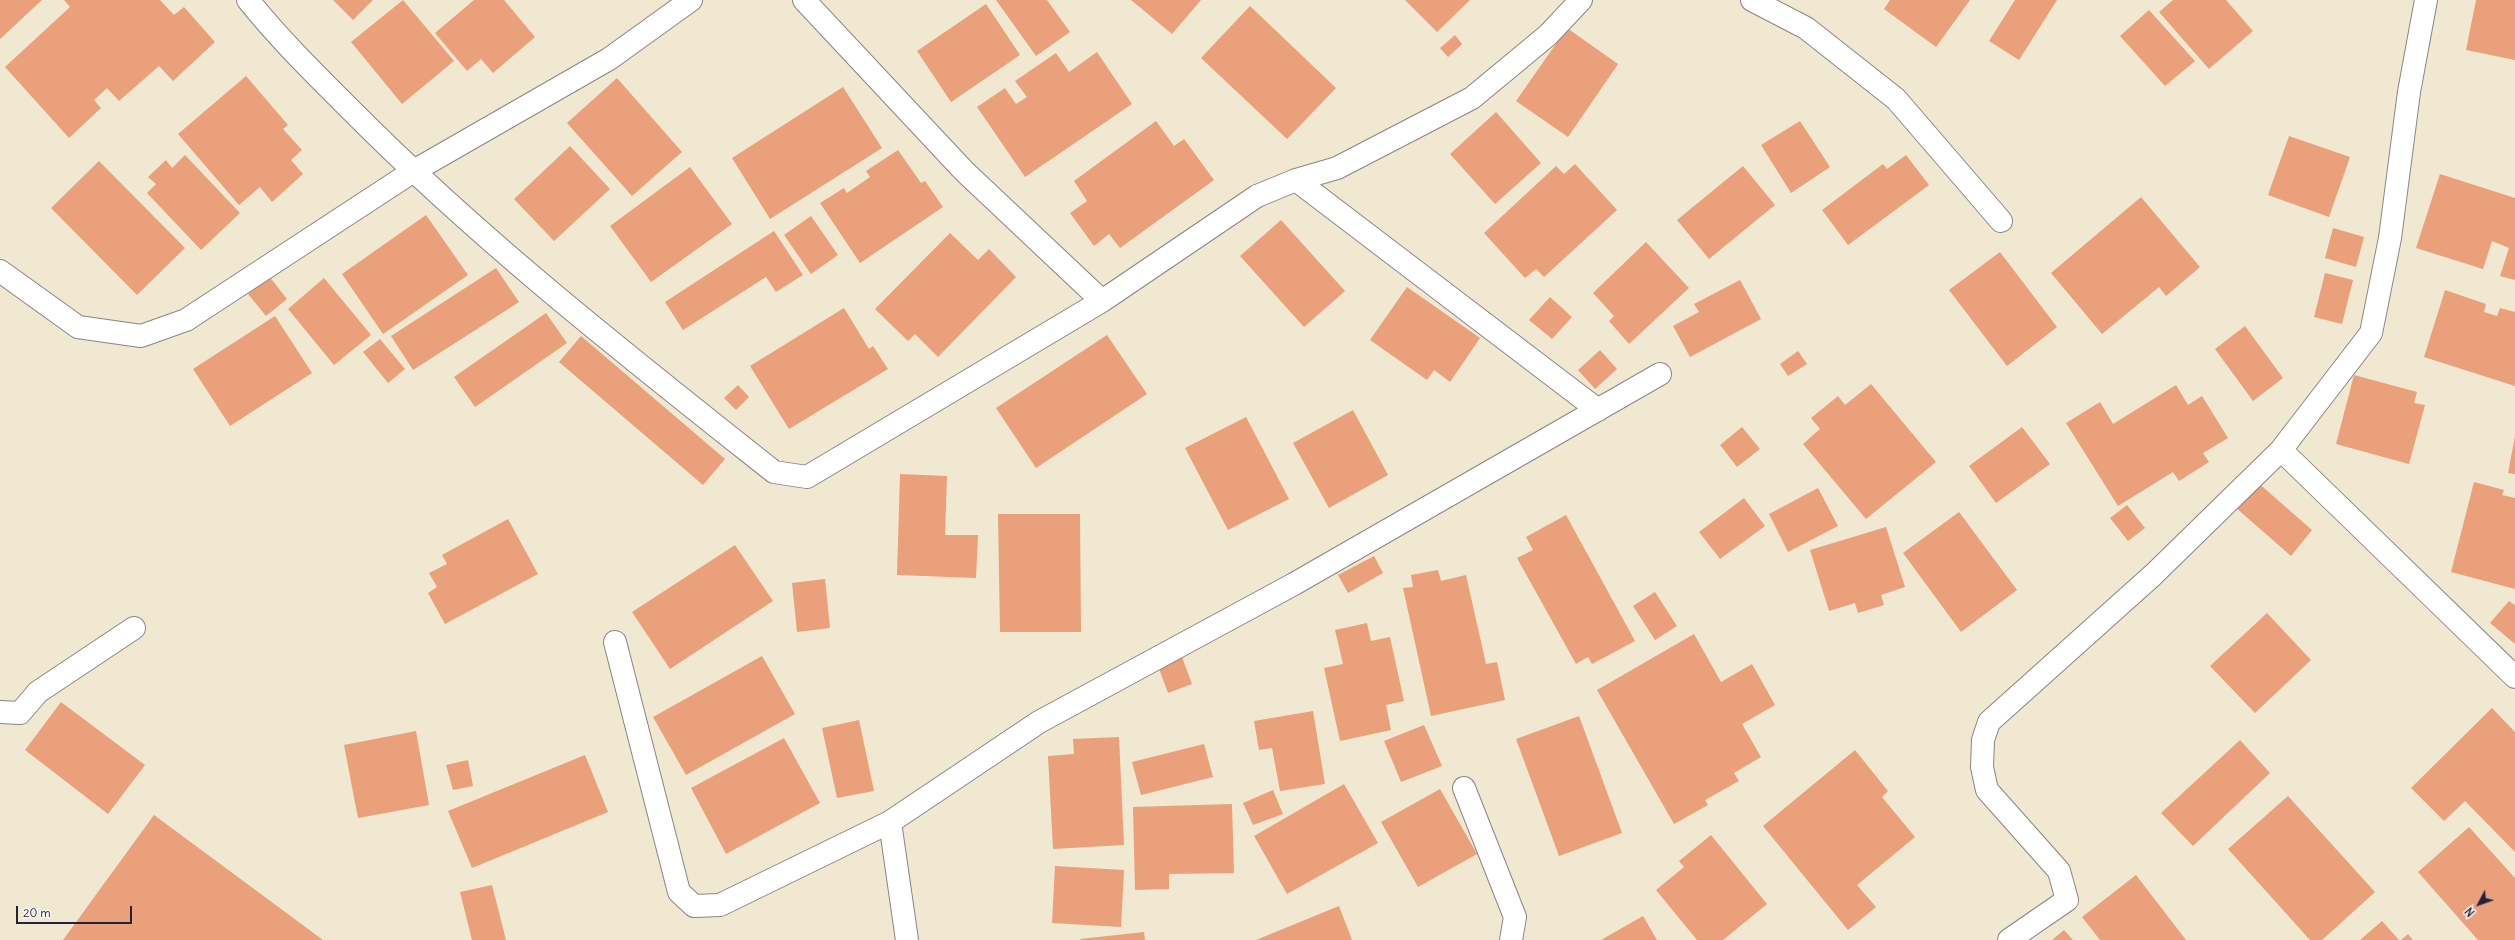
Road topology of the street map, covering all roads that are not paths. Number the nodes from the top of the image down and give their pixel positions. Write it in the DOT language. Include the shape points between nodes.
graph roads {
  1 [pos="248,0"];
  2 [pos="691,0"];
  3 [pos="804,0"];
  4 [pos="1581,0"];
  5 [pos="1752,0"];
  6 [pos="2426,0"];
  7 [pos="412,172"];
  8 [pos="1296,180"];
  9 [pos="2001,221"];
  10 [pos="0,271"];
  11 [pos="1102,301"];
  12 [pos="1660,374"];
  13 [pos="1598,410"];
  14 [pos="2281,450"];
  15 [pos="134,628"];
  16 [pos="615,642"];
  17 [pos="2515,677"];
  18 [pos="0,712"];
  19 [pos="1464,788"];
  20 [pos="890,822"];
  21 [pos="907,940"];
  22 [pos="1511,940"];
  23 [pos="2009,940"];
  1 -- 7 [label="street" via="275,33"];
  2 -- 7 [label="street" via="609,59"];
  3 -- 11 [label="street" via="964,171"];
  4 -- 8 [label="street" via="1548,35 1472,98 1337,168"];
  5 -- 9 [label="street" via="1806,28 1896,100"];
  6 -- 14 [label="street" via="2409,92 2390,238 2371,333"];
  7 -- 10 [label="street" via="186,320 141,336 78,327"];
  7 -- 11 [label="street" via="606,339 774,472 807,477"];
  8 -- 11 [label="street" via="1257,196"];
  8 -- 13 [label="street"];
  12 -- 13 [label="street"];
  13 -- 20 [label="street" via="1294,584 1039,722"];
  14 -- 17 [label="street"];
  14 -- 23 [label="street" via="2153,575 1989,722 1983,740 1982,767 1986,790 2059,871 2067,900"];
  15 -- 18 [label="street" via="38,692 20,713"];
  16 -- 20 [label="street" via="679,892 694,906 720,905"];
  19 -- 22 [label="street" via="1515,917"];
  20 -- 21 [label="street"];
}
